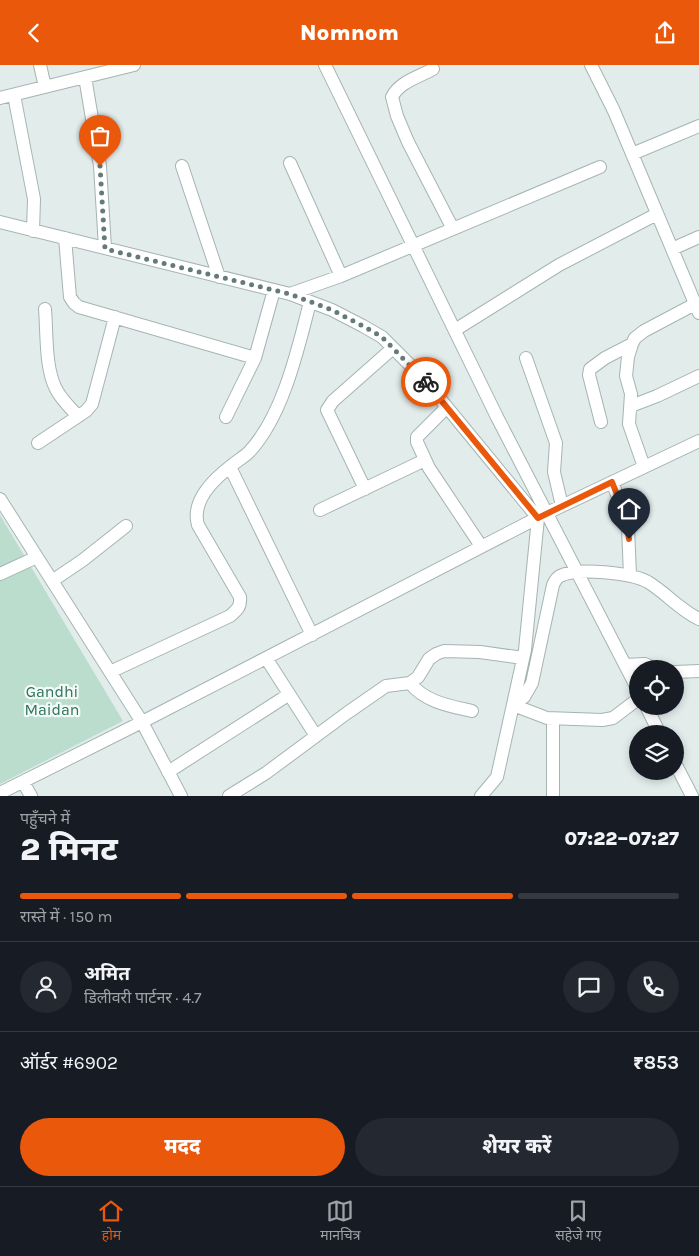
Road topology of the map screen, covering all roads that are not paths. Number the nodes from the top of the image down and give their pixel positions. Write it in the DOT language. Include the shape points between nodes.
graph roads {
  1 [pos="40,65"];
  2 [pos="134,65"];
  3 [pos="325,65"];
  4 [pos="591,65"];
  5 [pos="433,69"];
  6 [pos="84,77"];
  7 [pos="45,87"];
  8 [pos="14,95"];
  9 [pos="0,98"];
  10 [pos="699,125"];
  11 [pos="632,154"];
  12 [pos="290,163"];
  13 [pos="182,166"];
  14 [pos="600,167"];
  15 [pos="657,214"];
  16 [pos="0,221"];
  17 [pos="453,229"];
  18 [pos="33,231"];
  19 [pos="699,237"];
  20 [pos="65,239"];
  21 [pos="414,245"];
  22 [pos="105,249"];
  23 [pos="672,249"];
  24 [pos="341,275"];
  25 [pos="219,277"];
  26 [pos="274,290"];
  27 [pos="290,294"];
  28 [pos="310,302"];
  29 [pos="45,309"];
  30 [pos="697,309"];
  31 [pos="115,317"];
  32 [pos="455,330"];
  33 [pos="632,344"];
  34 [pos="393,348"];
  35 [pos="256,358"];
  36 [pos="526,358"];
  37 [pos="699,376"];
  38 [pos="631,406"];
  39 [pos="447,407"];
  40 [pos="78,417"];
  41 [pos="226,417"];
  42 [pos="601,422"];
  43 [pos="699,441"];
  44 [pos="38,443"];
  45 [pos="425,460"];
  46 [pos="230,467"];
  47 [pos="644,467"];
  48 [pos="612,482"];
  49 [pos="365,489"];
  50 [pos="0,499"];
  51 [pos="562,506"];
  52 [pos="320,509"];
  53 [pos="542,516"];
  54 [pos="126,526"];
  55 [pos="481,546"];
  56 [pos="37,557"];
  57 [pos="577,572"];
  58 [pos="0,574"];
  59 [pos="630,575"];
  60 [pos="52,581"];
  61 [pos="699,619"];
  62 [pos="312,635"];
  63 [pos="523,658"];
  64 [pos="266,659"];
  65 [pos="624,665"];
  66 [pos="629,665"];
  67 [pos="699,671"];
  68 [pos="110,672"];
  69 [pos="684,672"];
  70 [pos="629,674"];
  71 [pos="410,683"];
  72 [pos="288,695"];
  73 [pos="513,705"];
  74 [pos="629,706"];
  75 [pos="472,711"];
  76 [pos="553,719"];
  77 [pos="142,722"];
  78 [pos="316,736"];
  79 [pos="168,771"];
  80 [pos="497,777"];
  81 [pos="684,780"];
  82 [pos="23,782"];
  83 [pos="0,793"];
  84 [pos="31,796"];
  85 [pos="182,796"];
  86 [pos="229,796"];
  87 [pos="482,796"];
  88 [pos="493,796"];
  89 [pos="553,796"];
  90 [pos="692,796"];
  1 -- 7 [label="street"];
  2 -- 6 [label="street"];
  3 -- 21 [label="street"];
  4 -- 11 [label="street"];
  5 -- 17 [label="street" via="402,85 392,97 408,141"];
  6 -- 7 [label="street"];
  6 -- 22 [label="street" via="100,166"];
  7 -- 8 [label="street"];
  8 -- 9 [label="street"];
  8 -- 18 [label="street" via="34,199"];
  10 -- 11 [label="street"];
  11 -- 15 [label="street"];
  12 -- 24 [label="street"];
  13 -- 25 [label="street"];
  14 -- 17 [label="street"];
  15 -- 23 [label="street"];
  15 -- 32 [label="street" via="559,265"];
  16 -- 18 [label="street"];
  17 -- 21 [label="street"];
  18 -- 20 [label="street"];
  19 -- 23 [label="street"];
  20 -- 22 [label="street"];
  20 -- 31 [label="street" via="70,297 79,307"];
  21 -- 24 [label="street"];
  21 -- 32 [label="street"];
  22 -- 25 [label="street"];
  23 -- 30 [label="street"];
  24 -- 27 [label="street"];
  25 -- 26 [label="street"];
  26 -- 27 [label="street"];
  26 -- 35 [label="street"];
  27 -- 28 [label="street"];
  28 -- 34 [label="street" via="363,326"];
  28 -- 46 [label="street" via="292,369 267,429 248,453"];
  29 -- 40 [label="street" via="52,381"];
  30 -- 33 [label="street" via="644,331"];
  31 -- 35 [label="street"];
  31 -- 40 [label="street" via="95,396 92,404"];
  32 -- 53 [label="street"];
  33 -- 38 [label="street" via="626,376"];
  33 -- 42 [label="street" via="590,369"];
  34 -- 39 [label="street"];
  34 -- 49 [label="street" via="327,410"];
  35 -- 41 [label="street"];
  36 -- 51 [label="street" via="556,443 554,472"];
  37 -- 38 [label="street"];
  38 -- 47 [label="street" via="629,424"];
  39 -- 45 [label="street" via="417,437"];
  39 -- 53 [label="street"];
  40 -- 44 [label="street"];
  43 -- 47 [label="street"];
  45 -- 49 [label="street"];
  45 -- 55 [label="street"];
  46 -- 62 [label="street"];
  46 -- 68 [label="street" via="201,497 195,517 240,597 239,609"];
  47 -- 48 [label="street"];
  48 -- 51 [label="street"];
  48 -- 59 [label="street" via="626,517"];
  49 -- 52 [label="street"];
  50 -- 56 [label="street"];
  51 -- 53 [label="street"];
  53 -- 55 [label="street"];
  53 -- 57 [label="street"];
  53 -- 63 [label="street"];
  54 -- 60 [label="street"];
  55 -- 62 [label="street"];
  56 -- 58 [label="street"];
  56 -- 60 [label="street"];
  57 -- 59 [label="street"];
  57 -- 65 [label="street"];
  57 -- 73 [label="street" via="560,576 553,585 532,683 524,697"];
  59 -- 61 [label="street" via="648,583"];
  60 -- 68 [label="street"];
  62 -- 64 [label="street"];
  63 -- 71 [label="street" via="444,651 429,659 418,677"];
  63 -- 73 [label="street"];
  64 -- 72 [label="street"];
  64 -- 77 [label="street"];
  65 -- 66 [label="street"];
  65 -- 70 [label="street"];
  67 -- 69 [label="street"];
  68 -- 77 [label="street"];
  71 -- 75 [label="street" via="423,695 438,702"];
  71 -- 78 [label="street" via="386,686"];
  72 -- 78 [label="street"];
  72 -- 79 [label="street"];
  73 -- 76 [label="street"];
  73 -- 80 [label="street"];
  74 -- 76 [label="street" via="608,720"];
  76 -- 89 [label="street"];
  77 -- 79 [label="street"];
  77 -- 82 [label="street"];
  78 -- 86 [label="street"];
  79 -- 85 [label="street"];
  80 -- 87 [label="street"];
  80 -- 88 [label="street"];
  81 -- 90 [label="street"];
  82 -- 83 [label="street"];
  82 -- 84 [label="street"];
}
